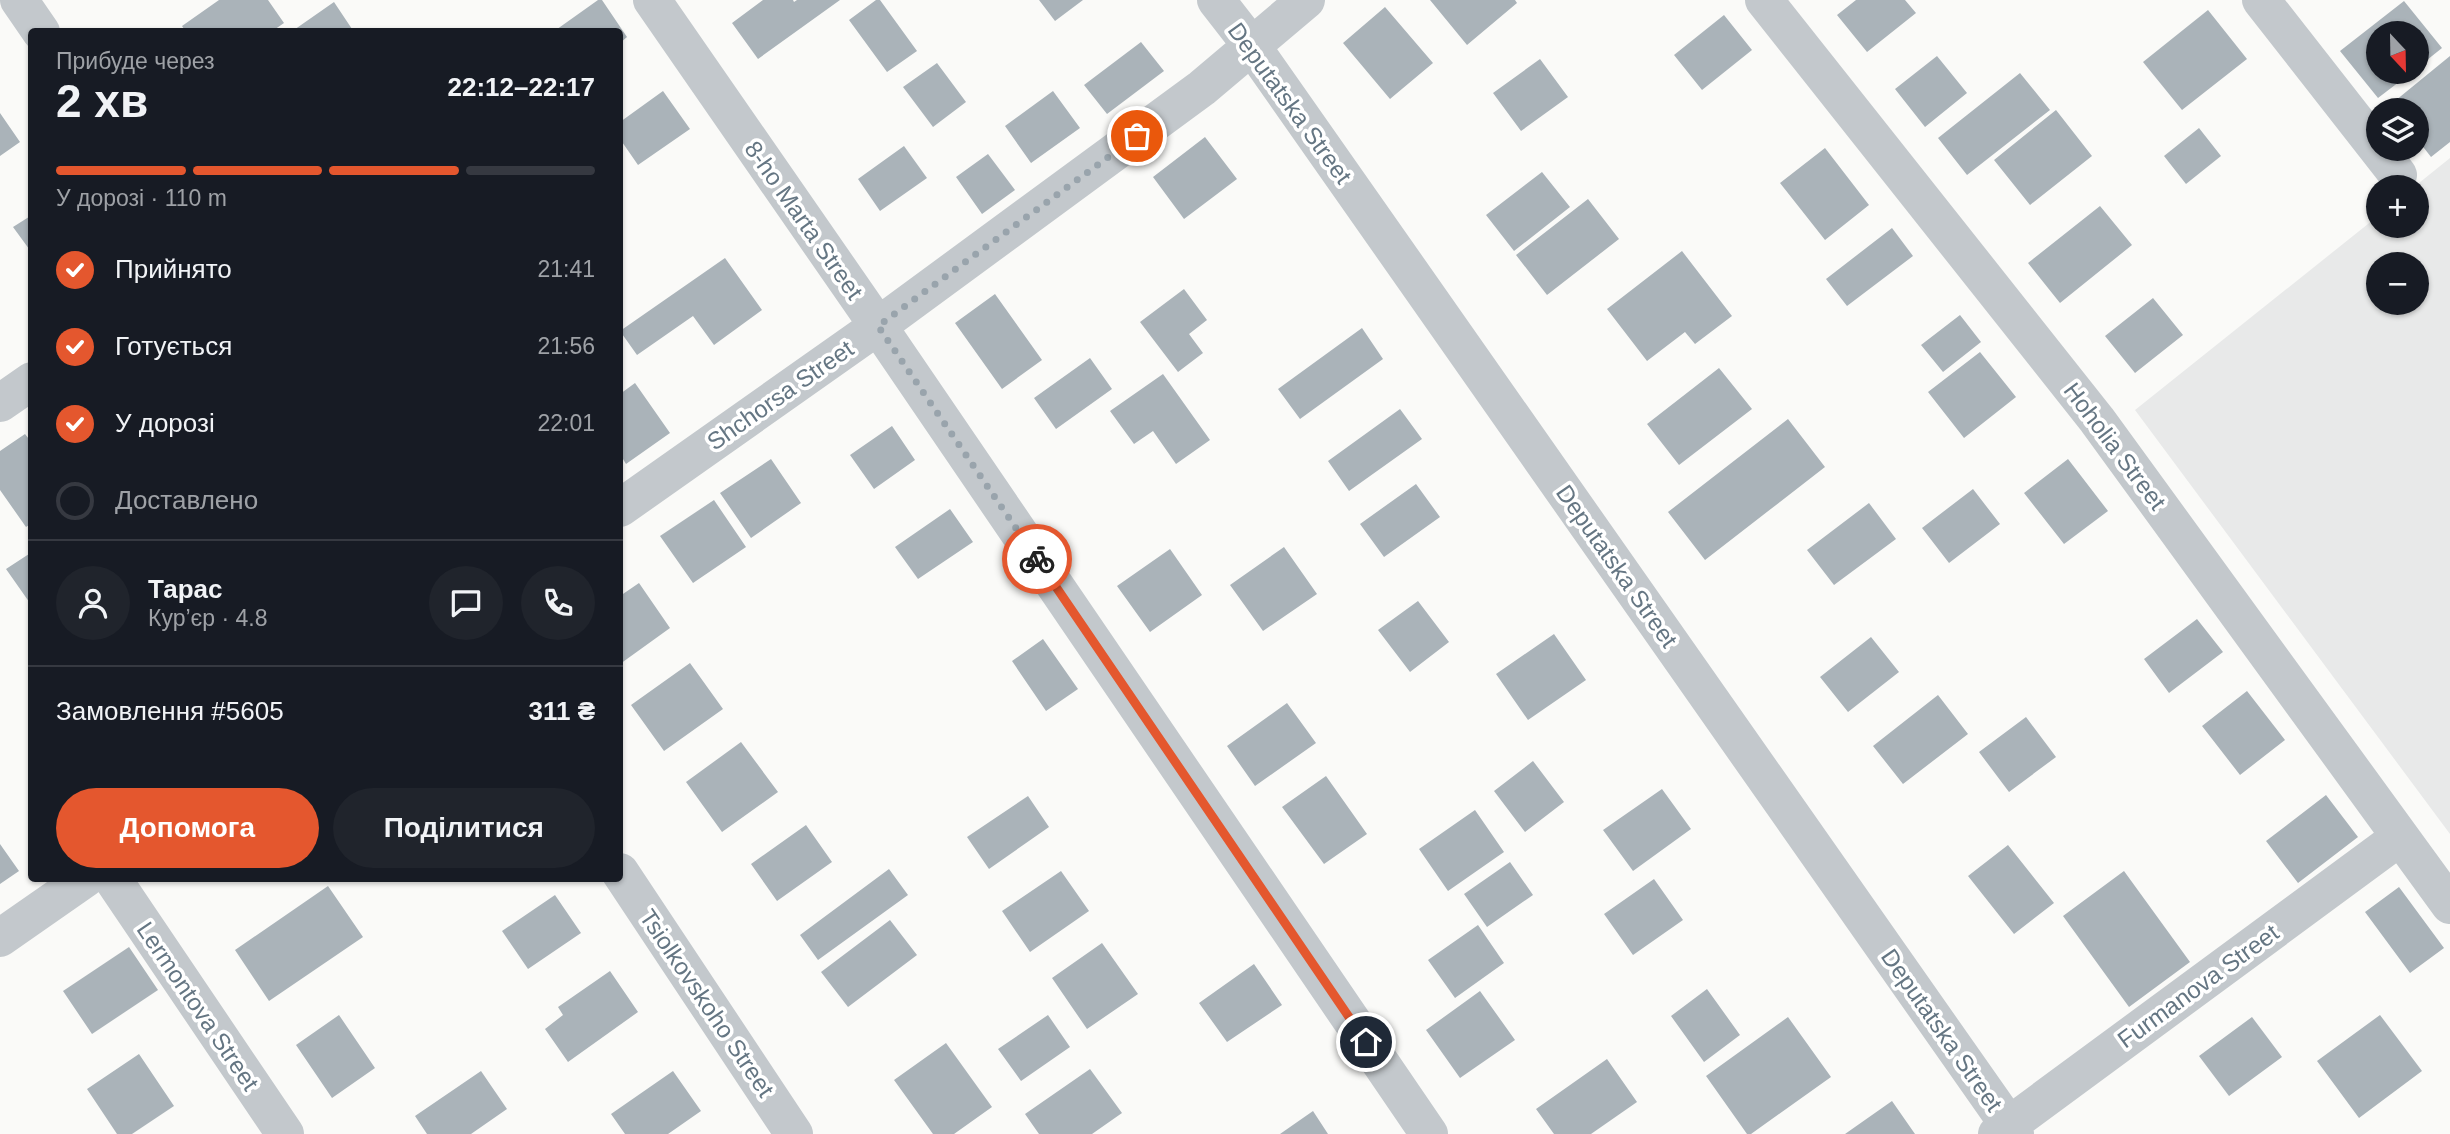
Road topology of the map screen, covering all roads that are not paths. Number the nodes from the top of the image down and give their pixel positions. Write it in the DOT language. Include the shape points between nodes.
graph roads {
  1 [pos="19,0"];
  2 [pos="652,0"];
  3 [pos="1216,0"];
  4 [pos="1306,0"];
  5 [pos="1764,0"];
  6 [pos="2261,0"];
  7 [pos="38,28"];
  8 [pos="1251,45"];
  9 [pos="2398,175"];
  10 [pos="878,326"];
  11 [pos="28,384"];
  12 [pos="0,403"];
  13 [pos="623,506"];
  14 [pos="2400,837"];
  15 [pos="623,877"];
  16 [pos="80,882"];
  17 [pos="115,882"];
  18 [pos="2450,905"];
  19 [pos="0,938"];
  20 [pos="2007,1131"];
  21 [pos="285,1134"];
  22 [pos="794,1134"];
  23 [pos="1429,1134"];
  1 -- 7 [label="street"];
  2 -- 10 [label="street, 8-ho Marta Street"];
  3 -- 8 [label="street, Deputatska Street"];
  4 -- 8 [label="street, Shchorsa Street"];
  5 -- 14 [label="street, Hoholia Street" via="2097,420"];
  6 -- 9 [label="street"];
  8 -- 10 [label="street, Shchorsa Street" via="1202,88"];
  8 -- 20 [label="street, Deputatska Street"];
  10 -- 13 [label="street, Shchorsa Street"];
  10 -- 23 [label="street, 8-ho Marta Street"];
  11 -- 12 [label="street"];
  14 -- 18 [label="street, Hoholia Street"];
  14 -- 20 [label="street, Furmanova Street"];
  15 -- 22 [label="street, Tsiolkovskoho Street"];
  16 -- 19 [label="street"];
  17 -- 21 [label="street, Lermontova Street"];
}
